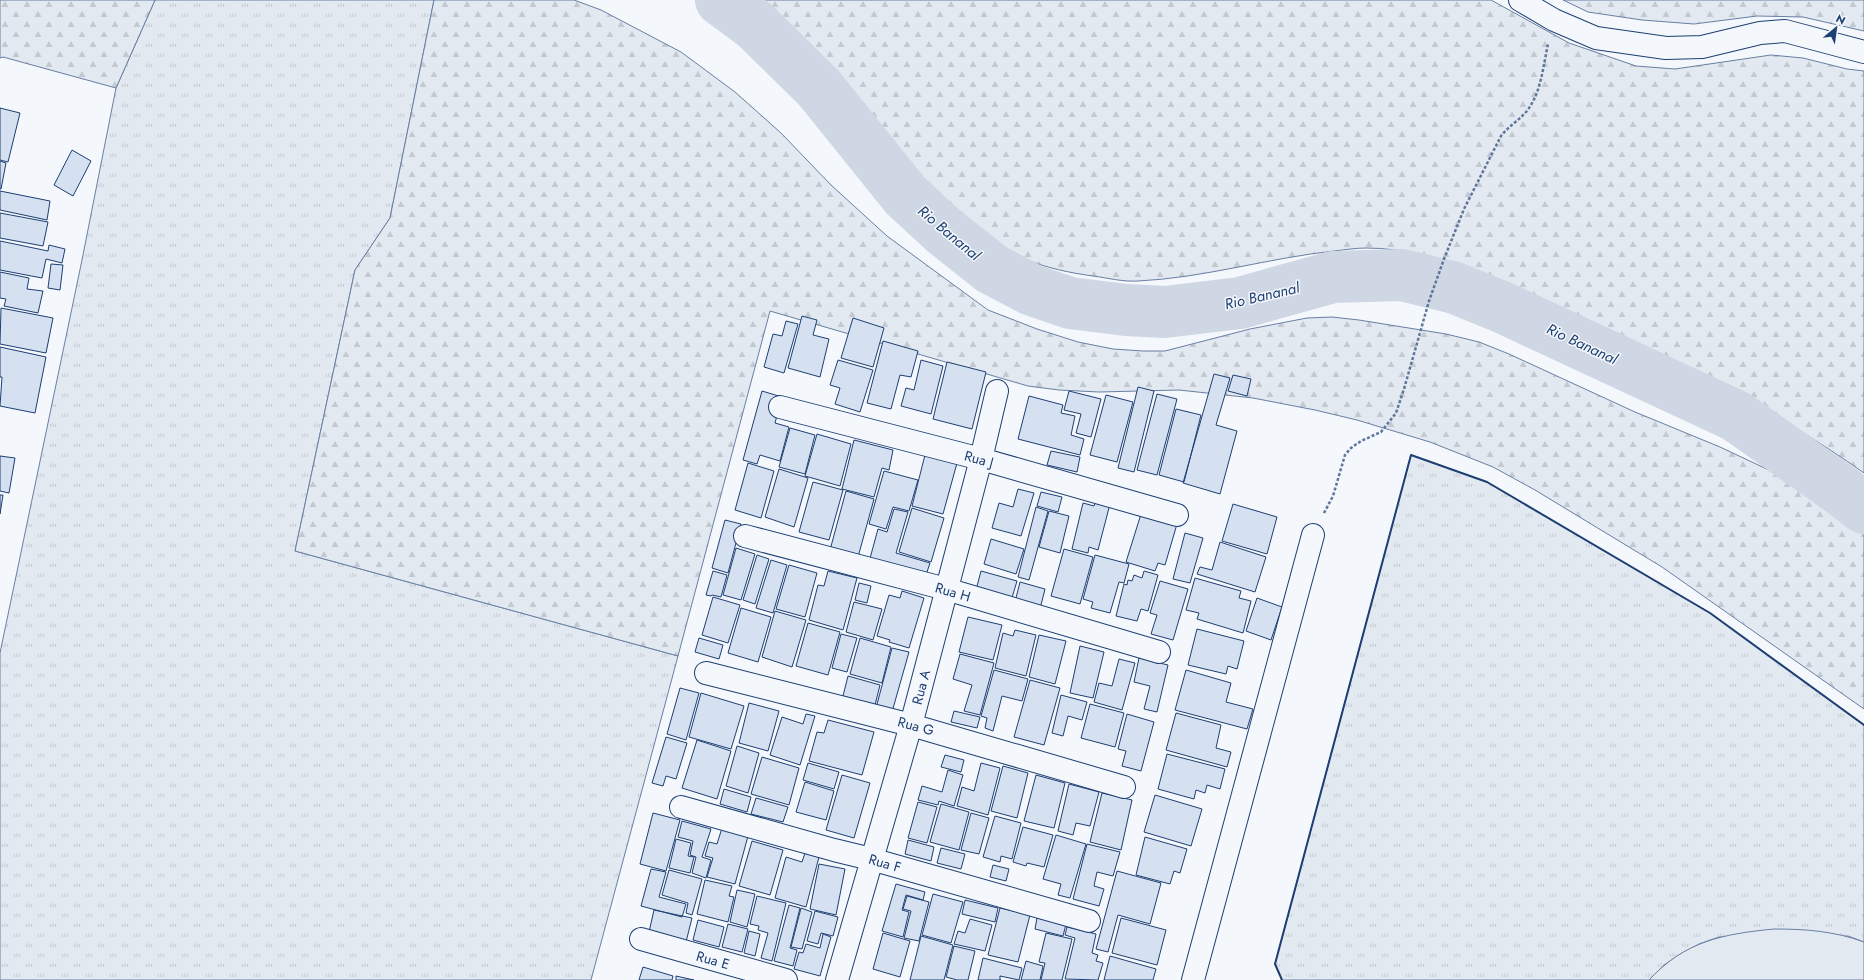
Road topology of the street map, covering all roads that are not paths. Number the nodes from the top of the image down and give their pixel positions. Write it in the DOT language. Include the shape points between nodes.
graph roads {
  1 [pos="1526,3"];
  2 [pos="1864,52"];
  3 [pos="997,391"];
  4 [pos="780,407"];
  5 [pos="981,459"];
  6 [pos="1177,515"];
  7 [pos="1313,535"];
  8 [pos="745,536"];
  9 [pos="946,589"];
  10 [pos="1159,652"];
  11 [pos="706,673"];
  12 [pos="911,725"];
  13 [pos="1124,786"];
  14 [pos="681,807"];
  15 [pos="871,859"];
  16 [pos="1089,921"];
  17 [pos="641,939"];
  18 [pos="786,980"];
  19 [pos="837,980"];
  20 [pos="1193,980"];
  1 -- 2 [label="street" via="1554,20 1596,38 1666,48 1702,47 1760,33 1785,31"];
  3 -- 5 [label="street, Rua A"];
  4 -- 5 [label="street, Rua J"];
  5 -- 6 [label="street, Rua J"];
  5 -- 9 [label="street, Rua A"];
  7 -- 20 [label="street"];
  8 -- 9 [label="street, Rua H"];
  9 -- 10 [label="street, Rua H"];
  9 -- 12 [label="street, Rua A"];
  11 -- 12 [label="street, Rua G"];
  12 -- 13 [label="street, Rua G"];
  12 -- 15 [label="street, Rua A"];
  14 -- 15 [label="street, Rua F"];
  15 -- 16 [label="street, Rua F"];
  15 -- 19 [label="street, Rua A"];
  17 -- 18 [label="street, Rua E"];
}
